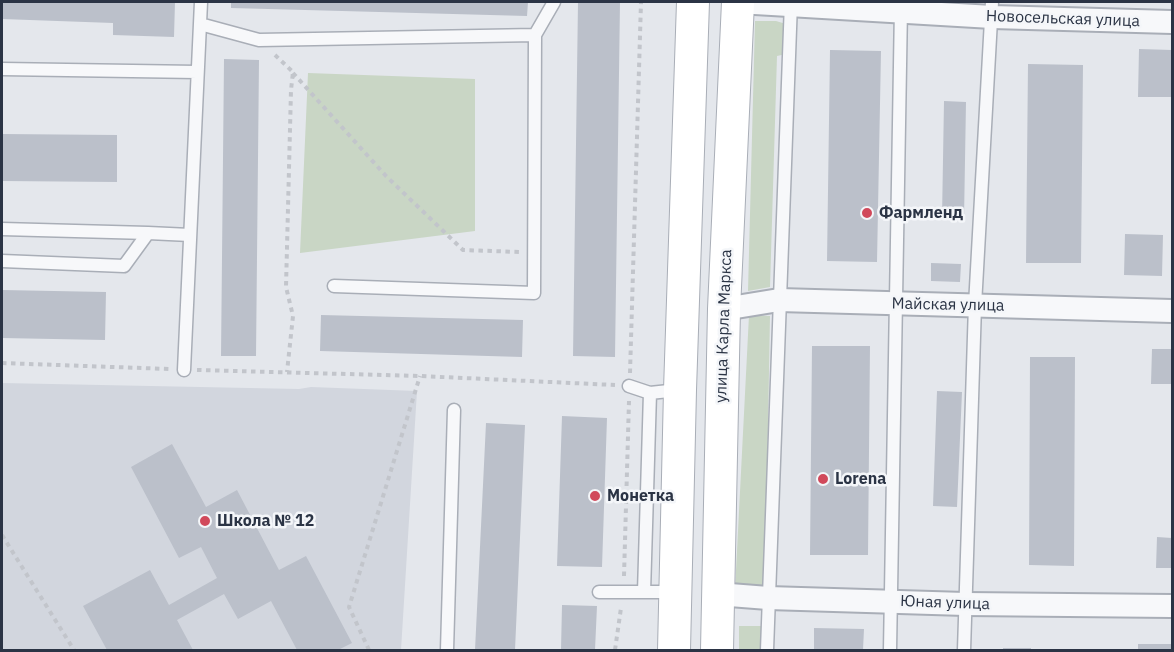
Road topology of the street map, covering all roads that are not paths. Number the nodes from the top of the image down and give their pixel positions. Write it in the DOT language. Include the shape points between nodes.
graph roads {
  1 [pos="201,2"];
  2 [pos="554,2"];
  3 [pos="693,2"];
  4 [pos="738,2"];
  5 [pos="790,4"];
  6 [pos="901,6"];
  7 [pos="992,9"];
  8 [pos="1173,22"];
  9 [pos="200,24"];
  10 [pos="535,35"];
  11 [pos="2,69"];
  12 [pos="197,72"];
  13 [pos="2,229"];
  14 [pos="148,233"];
  15 [pos="190,236"];
  16 [pos="2,261"];
  17 [pos="334,286"];
  18 [pos="779,300"];
  19 [pos="896,304"];
  20 [pos="975,305"];
  21 [pos="724,309"];
  22 [pos="1173,311"];
  23 [pos="184,370"];
  24 [pos="629,386"];
  25 [pos="665,391"];
  26 [pos="454,410"];
  27 [pos="599,592"];
  28 [pos="659,592"];
  29 [pos="717,594"];
  30 [pos="768,598"];
  31 [pos="891,601"];
  32 [pos="965,604"];
  33 [pos="1173,606"];
  34 [pos="447,651"];
  35 [pos="674,651"];
  36 [pos="717,651"];
  37 [pos="767,651"];
  38 [pos="890,651"];
  39 [pos="964,651"];
  1 -- 9 [label="lane"];
  2 -- 10 [label="lane"];
  3 -- 25 [label="main road"];
  4 -- 5 [label="street, Новосельская улица"];
  4 -- 21 [label="main road, улица Карла Маркса"];
  5 -- 6 [label="street, Новосельская улица"];
  5 -- 18 [label="lane"];
  6 -- 7 [label="street, Новосельская улица"];
  6 -- 19 [label="lane"];
  7 -- 8 [label="street, Новосельская улица"];
  7 -- 20 [label="lane"];
  9 -- 10 [label="lane" via="259,40"];
  9 -- 12 [label="lane"];
  10 -- 17 [label="lane" via="534,292"];
  11 -- 12 [label="lane"];
  12 -- 15 [label="lane"];
  13 -- 14 [label="lane"];
  14 -- 15 [label="lane"];
  14 -- 16 [label="lane" via="124,266"];
  15 -- 23 [label="lane"];
  18 -- 19 [label="street, Майская улица"];
  18 -- 21 [label="street, Майская улица"];
  18 -- 30 [label="lane"];
  19 -- 20 [label="street, Майская улица"];
  19 -- 31 [label="lane"];
  20 -- 22 [label="street, Майская улица"];
  20 -- 32 [label="lane"];
  21 -- 29 [label="main road, улица Карла Маркса"];
  24 -- 25 [label="lane"];
  25 -- 28 [label="main road"];
  26 -- 34 [label="lane"];
  27 -- 28 [label="lane"];
  28 -- 35 [label="main road"];
  29 -- 30 [label="street, Юная улица"];
  29 -- 36 [label="main road, улица Карла Маркса"];
  30 -- 31 [label="street, Юная улица"];
  30 -- 37 [label="lane"];
  31 -- 32 [label="street, Юная улица"];
  31 -- 38 [label="lane"];
  32 -- 33 [label="street, Юная улица"];
  32 -- 39 [label="lane"];
}
